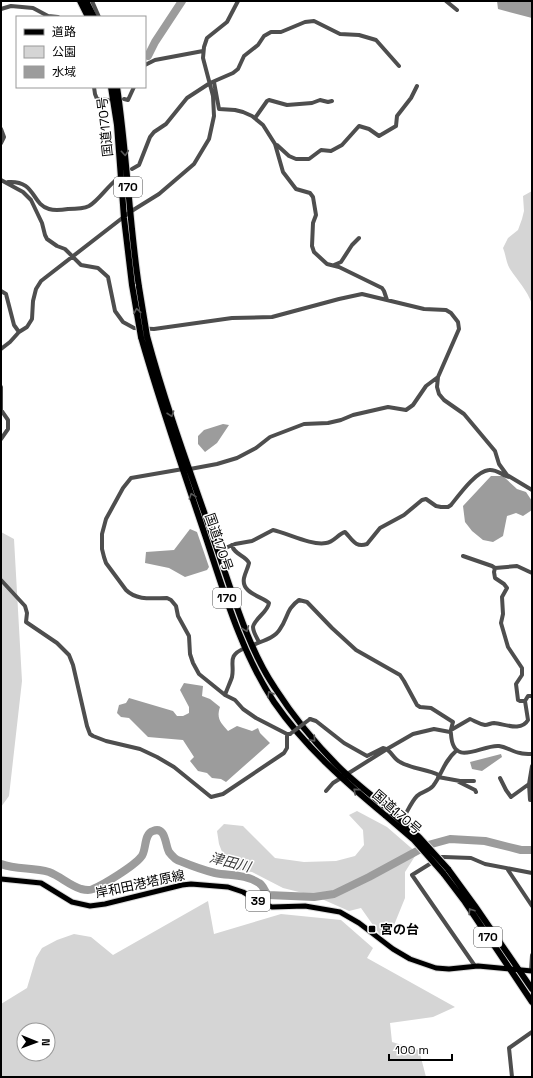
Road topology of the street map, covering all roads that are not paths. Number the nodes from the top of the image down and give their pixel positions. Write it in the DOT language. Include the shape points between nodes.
graph roads {
  1 [pos="80,1"];
  2 [pos="86,1"];
  3 [pos="92,1"];
  4 [pos="238,1"];
  5 [pos="446,1"];
  6 [pos="1,9"];
  7 [pos="457,10"];
  8 [pos="48,16"];
  9 [pos="88,16"];
  10 [pos="94,16"];
  11 [pos="99,16"];
  12 [pos="203,50"];
  13 [pos="146,64"];
  14 [pos="399,66"];
  15 [pos="212,82"];
  16 [pos="417,86"];
  17 [pos="94,88"];
  18 [pos="112,88"];
  19 [pos="117,88"];
  20 [pos="134,88"];
  21 [pos="108,100"];
  22 [pos="124,100"];
  23 [pos="332,101"];
  24 [pos="255,118"];
  25 [pos="1,129"];
  26 [pos="1,143"];
  27 [pos="275,144"];
  28 [pos="132,169"];
  29 [pos="1,180"];
  30 [pos="116,180"];
  31 [pos="6,183"];
  32 [pos="130,212"];
  33 [pos="124,218"];
  34 [pos="359,238"];
  35 [pos="73,257"];
  36 [pos="333,265"];
  37 [pos="1,291"];
  38 [pos="387,300"];
  39 [pos="19,332"];
  40 [pos="144,337"];
  41 [pos="1,349"];
  42 [pos="438,377"];
  43 [pos="1,387"];
  44 [pos="1,439"];
  45 [pos="183,469"];
  46 [pos="190,469"];
  47 [pos="511,477"];
  48 [pos="532,490"];
  49 [pos="232,545"];
  50 [pos="218,551"];
  51 [pos="463,556"];
  52 [pos="495,568"];
  53 [pos="532,573"];
  54 [pos="1,580"];
  55 [pos="256,644"];
  56 [pos="245,648"];
  57 [pos="225,695"];
  58 [pos="532,696"];
  59 [pos="525,701"];
  60 [pos="451,731"];
  61 [pos="289,734"];
  62 [pos="387,749"];
  63 [pos="457,750"];
  64 [pos="532,754"];
  65 [pos="532,766"];
  66 [pos="347,774"];
  67 [pos="439,776"];
  68 [pos="500,778"];
  69 [pos="341,779"];
  70 [pos="457,781"];
  71 [pos="474,781"];
  72 [pos="529,784"];
  73 [pos="326,791"];
  74 [pos="476,792"];
  75 [pos="532,800"];
  76 [pos="404,817"];
  77 [pos="508,870"];
  78 [pos="445,871"];
  79 [pos="532,873"];
  80 [pos="1,879"];
  81 [pos="532,906"];
  82 [pos="532,955"];
  83 [pos="475,966"];
  84 [pos="510,969"];
  85 [pos="519,969"];
  86 [pos="532,971"];
  87 [pos="532,989"];
  88 [pos="532,1002"];
  89 [pos="532,1032"];
  90 [pos="512,1077"];
  1 -- 9 [label="highway"];
  2 -- 10 [label="highway"];
  3 -- 11 [label="street"];
  4 -- 12 [label="street" via="227,22 207,38"];
  5 -- 7 [label="street"];
  6 -- 8 [label="street" via="11,6 33,8"];
  12 -- 13 [label="street" via="155,60"];
  12 -- 15 [label="street" via="202,58"];
  14 -- 15 [label="street" via="376,40 359,35 340,34 310,21 281,32 268,33 244,56 238,69"];
  15 -- 24 [label="street" via="219,109 235,110"];
  15 -- 28 [label="street" via="187,98 166,124 154,132 139,165"];
  15 -- 32 [label="street" via="213,125 201,154 180,177"];
  16 -- 27 [label="street" via="397,116 396,126 379,136 359,126 342,145 331,151 321,150 309,159 289,156"];
  17 -- 21 [label="street" via="97,99"];
  18 -- 33 [label="highway, 国道170号 / 170"];
  19 -- 32 [label="highway, 国道170号 / 170, one-way"];
  20 -- 22 [label="street" via="128,100"];
  23 -- 24 [label="street" via="320,100 287,105 269,100"];
  24 -- 27 [label="street" via="263,125"];
  25 -- 26 [label="street" via="4,137"];
  27 -- 36 [label="street" via="283,172 296,189 313,197 316,215 313,223 314,252 327,264"];
  29 -- 31 [label="street"];
  30 -- 31 [label="street" via="91,205 55,210 44,207 29,188 19,183"];
  31 -- 35 [label="street" via="23,192 31,200 47,240 65,249"];
  32 -- 33 [label="street"];
  32 -- 40 [label="highway, 国道170号 / 170, bridge"];
  33 -- 35 [label="street"];
  40 -- 33 [label="highway, 国道170号 / 170, one-way, bridge" via="132,285"];
  34 -- 36 [label="street" via="341,262"];
  35 -- 38 [label="street" via="81,265 98,268 108,277 115,311 123,322 134,328 154,329 232,318 272,317 362,294"];
  35 -- 39 [label="street" via="41,281 33,301 32,320"];
  36 -- 38 [label="street" via="382,288"];
  37 -- 39 [label="street" via="6,294 14,325"];
  38 -- 42 [label="street" via="424,309 446,310 458,322 459,329"];
  39 -- 41 [label="street"];
  40 -- 45 [label="highway, 国道170号 / 170" via="152,376"];
  40 -- 46 [label="highway, 国道170号 / 170, one-way"];
  42 -- 46 [label="street" via="426,386 414,405 406,410 388,407 328,423 304,424 270,437 237,458"];
  42 -- 47 [label="street" via="437,387 441,398 464,414 495,451 499,464"];
  43 -- 44 [label="street" via="2,410 8,420 8,429"];
  45 -- 46 [label="street"];
  56 -- 45 [label="highway, 国道170号 / 170, one-way"];
  45 -- 57 [label="street" via="131,478 106,519 102,549 106,563 130,594 139,598 171,600 189,636 190,654 196,668 204,679"];
  46 -- 50 [label="highway, 国道170号 / 170"];
  47 -- 48 [label="street"];
  47 -- 49 [label="street" via="494,470 485,471 467,485 448,506 436,506 426,499 422,500 380,528 364,545 351,541 345,532 331,542 322,543 273,530 252,541"];
  49 -- 50 [label="street"];
  49 -- 55 [label="street" via="234,551 246,558 249,563 244,579 245,586 269,603 268,608 253,625"];
  50 -- 55 [label="highway, 国道170号 / 170, one-way"];
  51 -- 52 [label="street"];
  52 -- 53 [label="street" via="516,566"];
  52 -- 59 [label="street" via="495,578 507,588 502,597 504,614 501,623 508,647 522,668 522,675 516,684 518,700"];
  54 -- 61 [label="street" via="26,606 26,622 57,643 69,655 87,726 93,736 140,749 157,757 174,767 211,797 223,794 284,753"];
  55 -- 60 [label="street" via="280,630 288,611 299,600 307,602 356,650 400,675 417,705 431,708 453,722"];
  55 -- 66 [label="highway, 国道170号 / 170, one-way" via="274,687 297,721"];
  56 -- 57 [label="street" via="239,651 231,662 232,676"];
  69 -- 56 [label="highway, 国道170号 / 170, one-way" via="302,738 274,702"];
  57 -- 61 [label="street" via="261,721"];
  58 -- 59 [label="street" via="528,696"];
  59 -- 60 [label="street" via="528,720 524,725 486,725 470,719"];
  60 -- 62 [label="street" via="421,731"];
  60 -- 63 [label="street" via="454,748"];
  61 -- 62 [label="street, bridge" via="310,718 367,756 383,748"];
  62 -- 66 [label="street"];
  62 -- 67 [label="street" via="398,762 412,768 428,770"];
  63 -- 64 [label="street" via="474,752 499,746 520,754"];
  63 -- 67 [label="street" via="447,760"];
  65 -- 72 [label="street"];
  66 -- 69 [label="street"];
  66 -- 78 [label="highway, 国道170号 / 170, bridge" via="419,837"];
  67 -- 70 [label="street"];
  67 -- 76 [label="street" via="427,792 417,796"];
  68 -- 72 [label="street" via="511,797"];
  69 -- 73 [label="street"];
  78 -- 69 [label="highway, 国道170号 / 170, one-way, bridge" via="414,840"];
  70 -- 71 [label="street"];
  70 -- 74 [label="street"];
  72 -- 75 [label="street"];
  77 -- 79 [label="street"];
  77 -- 81 [label="street"];
  77 -- 83 [label="street" via="471,858 441,857 412,875"];
  84 -- 78 [label="highway, 国道170号 / 170, one-way"];
  78 -- 85 [label="highway, 国道170号 / 170" via="460,884"];
  80 -- 83 [label="main road, 岸和田港塔原線 / 39" via="41,883 72,902 90,906 173,886 191,884 228,887 272,907 305,906 340,912 359,923 393,950 431,967 449,969"];
  82 -- 86 [label="street"];
  83 -- 84 [label="main road, 岸和田港塔原線 / 39"];
  84 -- 85 [label="main road, 岸和田港塔原線 / 39"];
  84 -- 88 [label="highway, 国道170号 / 170"];
  85 -- 86 [label="main road, 岸和田港塔原線 / 39"];
  85 -- 87 [label="highway, 国道170号 / 170"];
  89 -- 90 [label="street" via="509,1048"];
}
